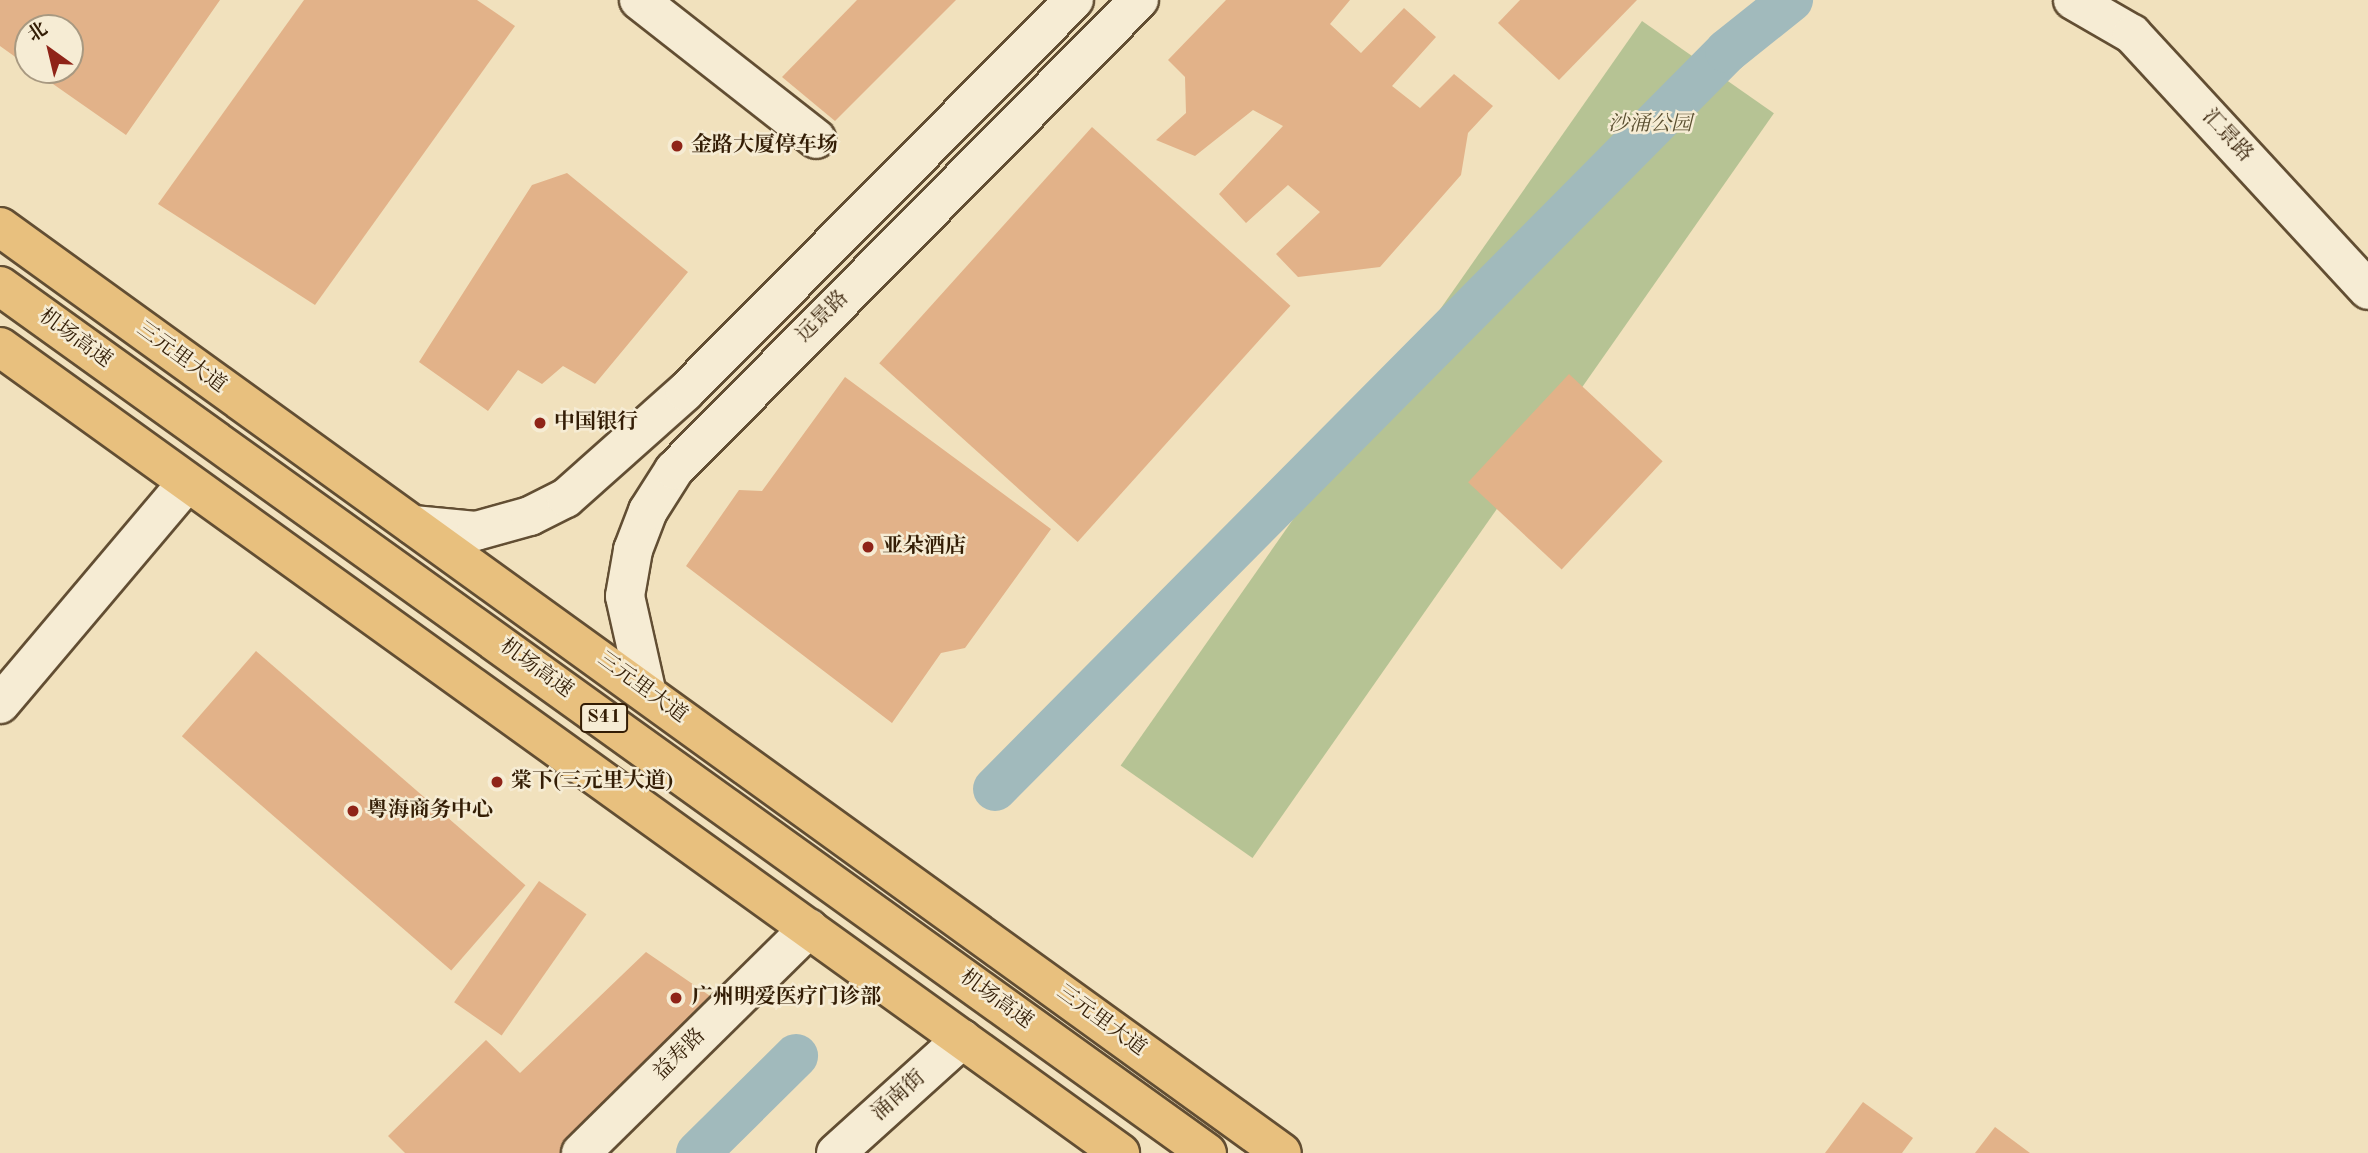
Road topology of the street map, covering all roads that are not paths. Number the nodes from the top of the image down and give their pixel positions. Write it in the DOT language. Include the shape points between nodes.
graph roads {
  1 [pos="639,0"];
  2 [pos="1074,0"];
  3 [pos="1139,0"];
  4 [pos="2073,0"];
  5 [pos="816,139"];
  6 [pos="0,227"];
  7 [pos="0,286"];
  8 [pos="2368,290"];
  9 [pos="0,348"];
  10 [pos="187,482"];
  11 [pos="413,525"];
  12 [pos="646,690"];
  13 [pos="0,704"];
  14 [pos="809,928"];
  15 [pos="962,1039"];
  16 [pos="580,1153"];
  17 [pos="836,1153"];
  18 [pos="1120,1153"];
  19 [pos="1207,1153"];
  20 [pos="1282,1153"];
  1 -- 5 [label="street"];
  2 -- 11 [label="street" via="685,392 566,498 530,516 476,531"];
  3 -- 12 [label="street, 远景路" via="674,470 648,511 632,550 625,596"];
  4 -- 8 [label="street, 汇景路" via="2132,34"];
  6 -- 11 [label="main road, 三元里大道"];
  7 -- 19 [label="main road, 机场高速 / S41"];
  9 -- 10 [label="main road"];
  10 -- 13 [label="street"];
  10 -- 14 [label="main road"];
  11 -- 12 [label="main road, 三元里大道"];
  12 -- 20 [label="main road, 三元里大道"];
  14 -- 15 [label="main road"];
  14 -- 16 [label="street, 益寿路"];
  15 -- 17 [label="street, 涌南街"];
  15 -- 18 [label="main road"];
}
